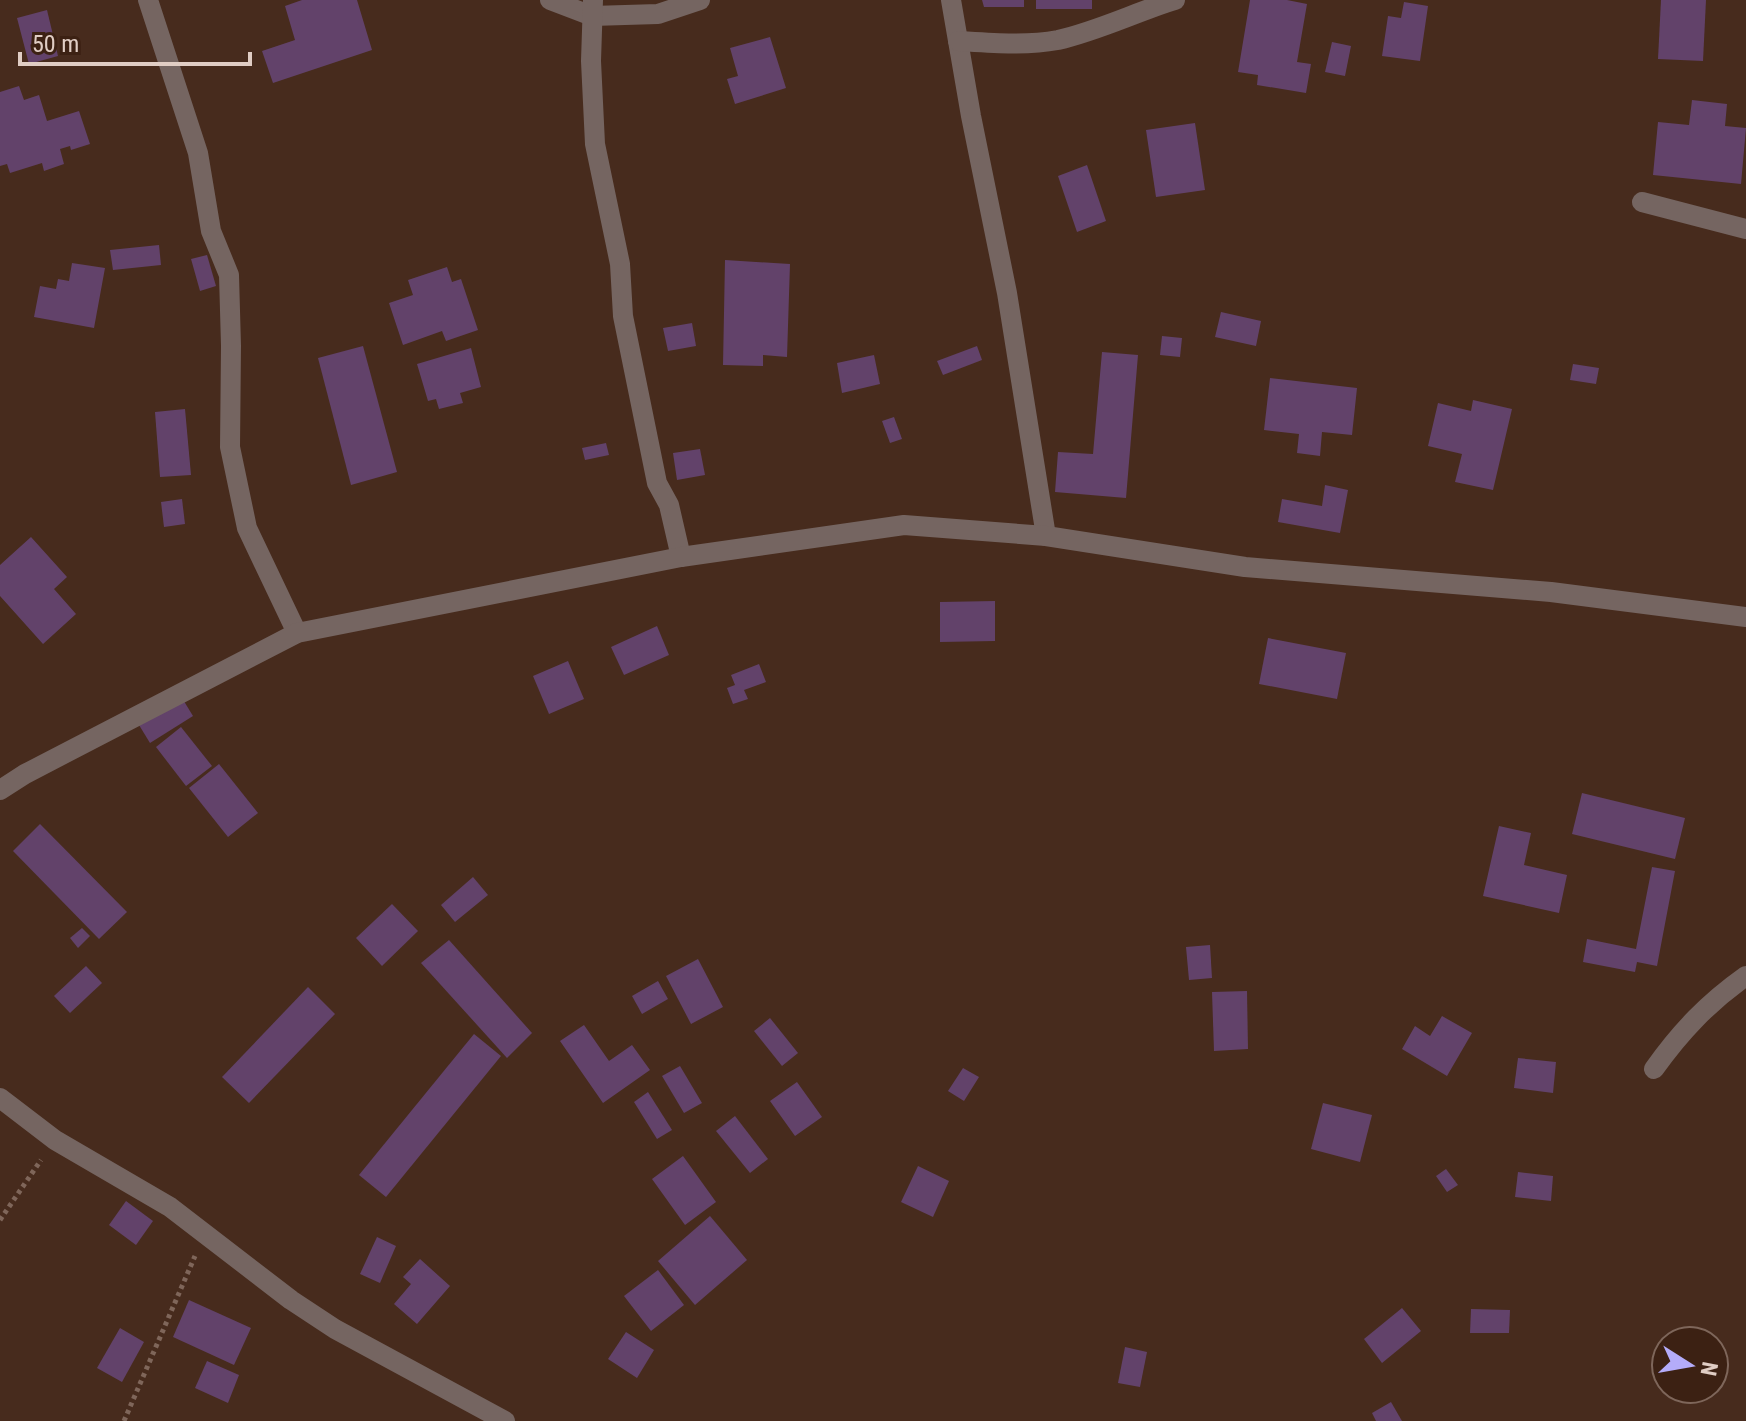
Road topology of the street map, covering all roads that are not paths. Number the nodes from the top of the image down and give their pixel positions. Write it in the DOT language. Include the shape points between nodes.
graph roads {
  1 [pos="148,0"];
  2 [pos="550,0"];
  3 [pos="700,0"];
  4 [pos="951,0"];
  5 [pos="1175,0"];
  6 [pos="592,8"];
  7 [pos="958,41"];
  8 [pos="1642,202"];
  9 [pos="1746,229"];
  10 [pos="1046,536"];
  11 [pos="681,557"];
  12 [pos="1746,617"];
  13 [pos="297,633"];
  14 [pos="0,790"];
  15 [pos="1746,976"];
  16 [pos="1654,1069"];
  17 [pos="0,1098"];
  18 [pos="505,1421"];
  1 -- 13 [label="street" via="198,153 211,231 229,275 230,447 247,528"];
  2 -- 6 [label="street"];
  3 -- 6 [label="street" via="658,14"];
  4 -- 7 [label="street"];
  5 -- 7 [label="street" via="1058,40"];
  6 -- 11 [label="street" via="595,144 657,483 669,505"];
  7 -- 10 [label="street" via="1007,293"];
  8 -- 9 [label="street"];
  10 -- 11 [label="street" via="904,525"];
  10 -- 12 [label="street" via="1245,567 1551,592"];
  11 -- 13 [label="street"];
  13 -- 14 [label="street"];
  15 -- 16 [label="street" via="1683,1029"];
  17 -- 18 [label="street" via="55,1140 170,1207 335,1329"];
}
